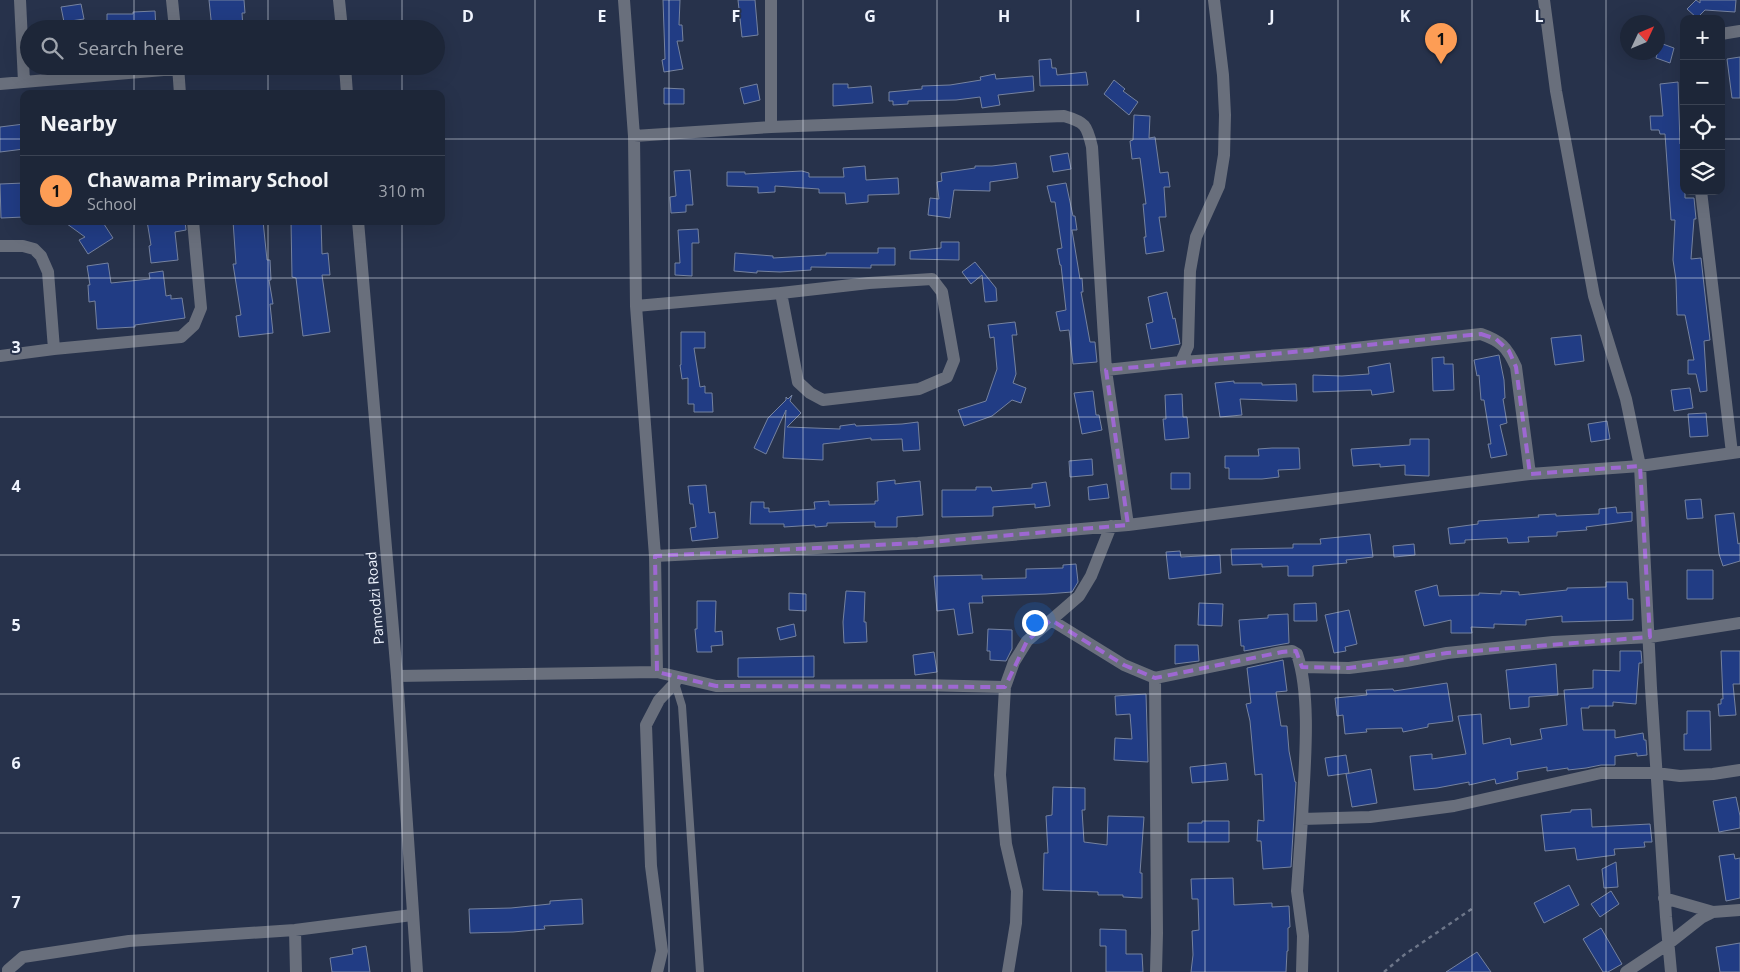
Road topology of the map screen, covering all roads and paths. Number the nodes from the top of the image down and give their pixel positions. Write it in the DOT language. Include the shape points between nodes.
graph roads {
  1 [pos="20,0"];
  2 [pos="172,0"];
  3 [pos="339,0"];
  4 [pos="624,0"];
  5 [pos="771,0"];
  6 [pos="1214,0"];
  7 [pos="1544,0"];
  8 [pos="21,20"];
  9 [pos="174,20"];
  10 [pos="341,20"];
  11 [pos="1740,31"];
  12 [pos="1725,33"];
  13 [pos="24,75"];
  14 [pos="101,75"];
  15 [pos="179,75"];
  16 [pos="346,75"];
  17 [pos="24,82"];
  18 [pos="0,84"];
  19 [pos="180,90"];
  20 [pos="348,90"];
  21 [pos="771,127"];
  22 [pos="634,136"];
  23 [pos="1702,195"];
  24 [pos="192,225"];
  25 [pos="358,225"];
  26 [pos="0,246"];
  27 [pos="781,293"];
  28 [pos="636,306"];
  29 [pos="54,349"];
  30 [pos="0,356"];
  31 [pos="1181,362"];
  32 [pos="1106,370"];
  33 [pos="1736,452"];
  34 [pos="1640,466"];
  35 [pos="1530,474"];
  36 [pos="1128,525"];
  37 [pos="1111,526"];
  38 [pos="655,556"];
  39 [pos="1051,620"];
  40 [pos="1740,623"];
  41 [pos="1650,636"];
  42 [pos="1302,667"];
  43 [pos="657,672"];
  44 [pos="397,676"];
  45 [pos="1155,678"];
  46 [pos="674,680"];
  47 [pos="1005,687"];
  48 [pos="1740,770"];
  49 [pos="1656,772"];
  50 [pos="1302,819"];
  51 [pos="1664,898"];
  52 [pos="1473,908"];
  53 [pos="1740,910"];
  54 [pos="1714,912"];
  55 [pos="412,915"];
  56 [pos="295,930"];
  57 [pos="1668,944"];
  58 [pos="8,972"];
  59 [pos="296,972"];
  60 [pos="417,972"];
  61 [pos="657,972"];
  62 [pos="700,972"];
  63 [pos="1008,972"];
  64 [pos="1156,972"];
  65 [pos="1302,972"];
  66 [pos="1384,972"];
  67 [pos="1626,972"];
  68 [pos="1671,972"];
  1 -- 8 [label="street"];
  2 -- 9 [label="street"];
  3 -- 10 [label="street"];
  4 -- 22 [label="street"];
  5 -- 21 [label="street"];
  6 -- 31 [label="street" via="1223,75 1224,155 1219,186 1196,237 1190,271 1188,346"];
  7 -- 34 [label="street" via="1556,91 1594,296 1626,398"];
  11 -- 12 [label="street"];
  13 -- 17 [label="street"];
  14 -- 17 [label="street"];
  15 -- 19 [label="street"];
  16 -- 20 [label="street"];
  17 -- 18 [label="street"];
  21 -- 22 [label="street"];
  21 -- 32 [label="street" via="1064,116 1078,120 1088,130 1092,147"];
  22 -- 28 [label="street"];
  23 -- 33 [label="street"];
  24 -- 29 [label="street" via="201,308 194,325 181,337"];
  25 -- 44 [label="street, Pamodzi Road"];
  26 -- 29 [label="street" via="23,246 34,249 41,256 48,272"];
  27 -- 27 [label="street" via="932,280 942,292 954,360 947,377 919,389 823,400 798,382"];
  27 -- 28 [label="street"];
  28 -- 38 [label="street"];
  29 -- 30 [label="street"];
  31 -- 32 [label="street"];
  31 -- 35 [label="street" via="1310,353 1480,334 1496,339 1509,351 1516,367"];
  32 -- 36 [label="street"];
  33 -- 34 [label="street"];
  34 -- 35 [label="street"];
  34 -- 41 [label="street"];
  35 -- 36 [label="street"];
  36 -- 37 [label="street"];
  37 -- 38 [label="street" via="918,543"];
  37 -- 39 [label="street" via="1091,576 1079,596"];
  38 -- 43 [label="street"];
  39 -- 45 [label="street" via="1124,665"];
  39 -- 47 [label="street" via="1027,641 1014,662"];
  40 -- 41 [label="street"];
  41 -- 42 [label="street" via="1446,653 1349,668"];
  41 -- 49 [label="street"];
  42 -- 45 [label="street" via="1297,654 1292,651"];
  42 -- 50 [label="street" via="1305,715"];
  43 -- 44 [label="street"];
  43 -- 46 [label="street"];
  44 -- 55 [label="street, Pamodzi Road"];
  45 -- 64 [label="street"];
  46 -- 47 [label="street" via="716,686"];
  46 -- 61 [label="street" via="646,725 651,866 662,951"];
  46 -- 62 [label="lane" via="682,706"];
  47 -- 63 [label="street" via="1000,775 1006,844 1017,891 1016,923"];
  48 -- 49 [label="street" via="1680,776"];
  49 -- 50 [label="street" via="1601,773 1454,806 1370,817"];
  49 -- 51 [label="street"];
  50 -- 65 [label="street" via="1297,891 1303,936"];
  51 -- 54 [label="street"];
  51 -- 57 [label="street"];
  52 -- 66 [label="path"];
  53 -- 54 [label="street"];
  54 -- 57 [label="street"];
  55 -- 56 [label="street"];
  55 -- 60 [label="street, Pamodzi Road"];
  56 -- 58 [label="street" via="129,941 23,957"];
  56 -- 59 [label="street"];
  57 -- 67 [label="street"];
  57 -- 68 [label="street"];
}
